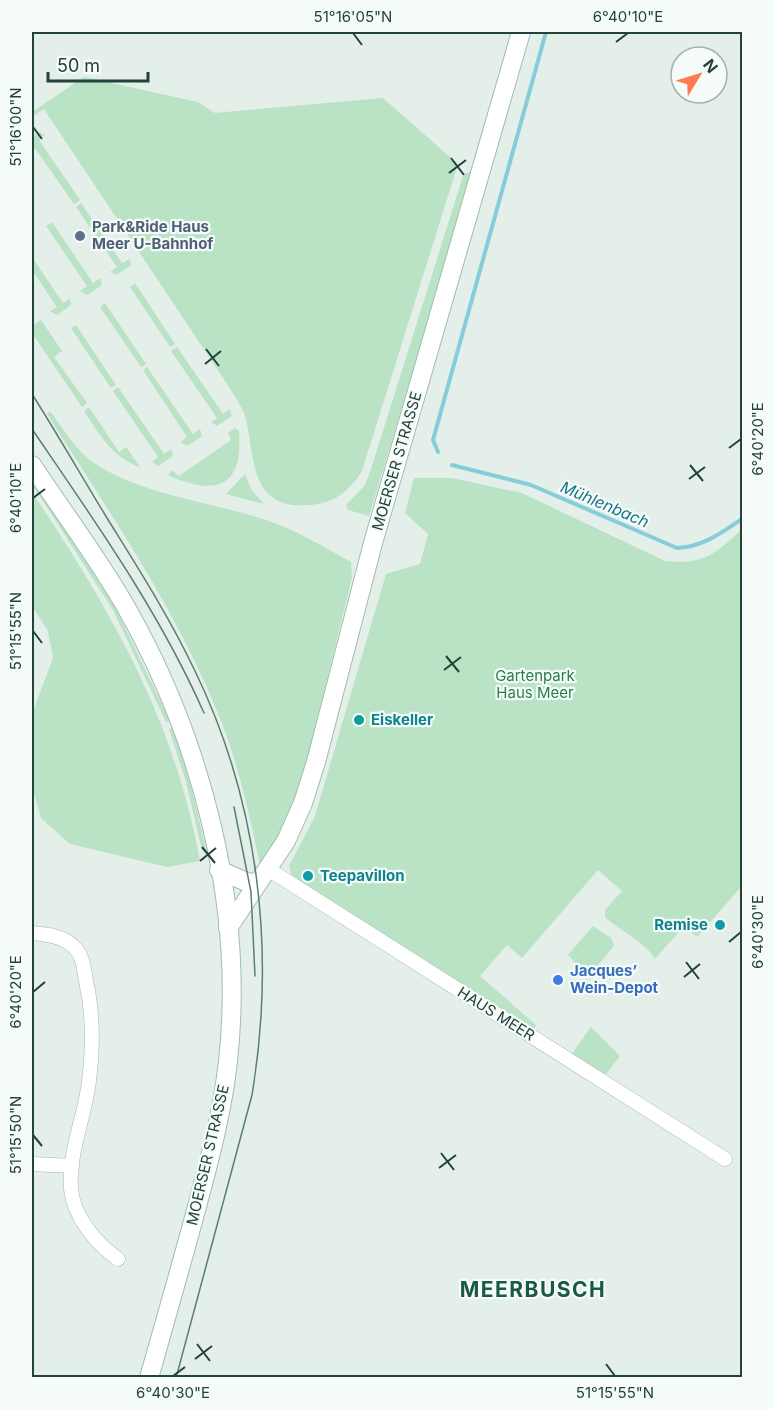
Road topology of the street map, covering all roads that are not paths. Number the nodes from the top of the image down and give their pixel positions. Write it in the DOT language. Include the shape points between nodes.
graph roads {
  1 [pos="521,32"];
  2 [pos="32,465"];
  3 [pos="219,870"];
  4 [pos="263,876"];
  5 [pos="228,928"];
  6 [pos="32,933"];
  7 [pos="725,1159"];
  8 [pos="32,1164"];
  9 [pos="72,1166"];
  10 [pos="118,1259"];
  11 [pos="149,1377"];
  1 -- 4 [label="main road, MOERSER STRASSE" via="373,543 316,762 295,822"];
  2 -- 3 [label="main road, MOERSER STRASSE" via="125,606 171,700 200,782"];
  3 -- 4 [label="main road" via="249,883"];
  3 -- 5 [label="main road, MOERSER STRASSE"];
  4 -- 5 [label="main road, MOERSER STRASSE"];
  4 -- 7 [label="street, HAUS MEER"];
  5 -- 11 [label="main road, MOERSER STRASSE" via="231,1017 221,1108"];
  6 -- 9 [label="street" via="64,940 75,947 82,959 89,993 90,1081"];
  8 -- 9 [label="street"];
  9 -- 10 [label="street" via="71,1190 76,1207 87,1229"];
}
